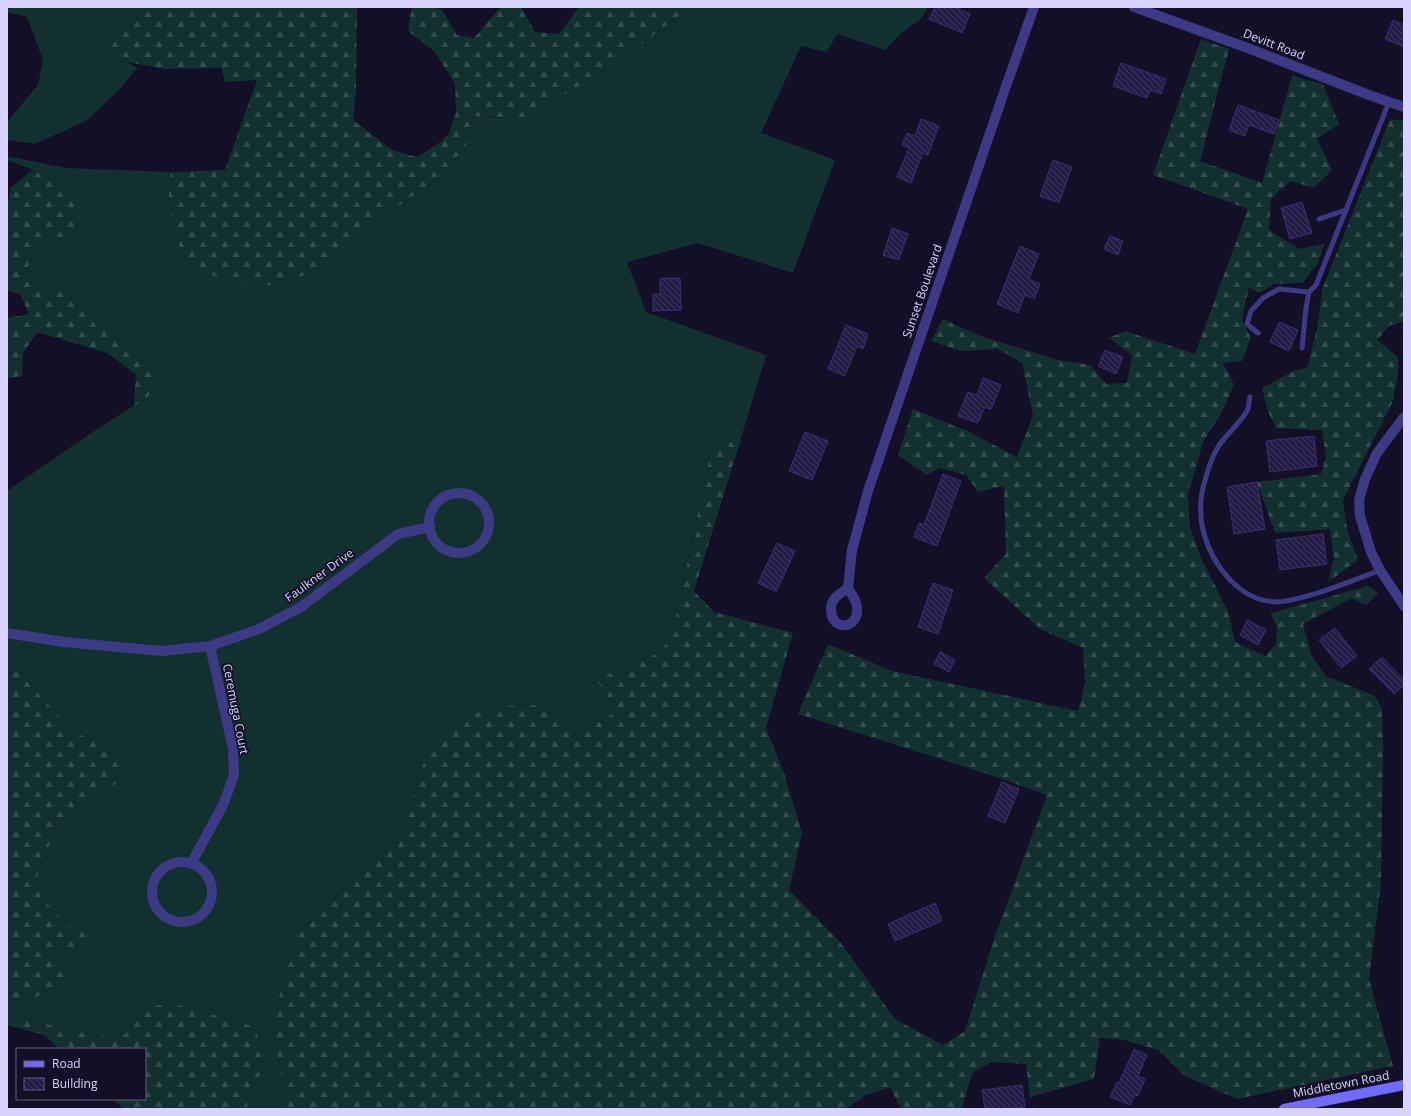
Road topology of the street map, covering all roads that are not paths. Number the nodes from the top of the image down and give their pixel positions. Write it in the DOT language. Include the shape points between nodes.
graph roads {
  1 [pos="1034,7"];
  2 [pos="1134,7"];
  3 [pos="1389,102"];
  4 [pos="1404,107"];
  5 [pos="1346,210"];
  6 [pos="1319,219"];
  7 [pos="1309,292"];
  8 [pos="1258,332"];
  9 [pos="1302,348"];
  10 [pos="1250,397"];
  11 [pos="1404,417"];
  12 [pos="430,526"];
  13 [pos="1380,570"];
  14 [pos="848,588"];
  15 [pos="1404,606"];
  16 [pos="7,633"];
  17 [pos="210,646"];
  18 [pos="191,864"];
  19 [pos="1404,1085"];
  20 [pos="1284,1109"];
  1 -- 14 [label="street, Sunset Boulevard" via="868,491 852,550"];
  2 -- 3 [label="street, Devitt Road"];
  3 -- 4 [label="street, Devitt Road"];
  3 -- 5 [label="lane"];
  5 -- 6 [label="lane"];
  5 -- 7 [label="lane" via="1316,285"];
  7 -- 8 [label="lane" via="1279,289 1263,298 1251,311 1247,324"];
  7 -- 9 [label="lane"];
  10 -- 13 [label="lane" via="1247,411 1219,445 1201,499 1204,533 1219,568 1244,592 1261,600 1277,602 1343,585"];
  11 -- 13 [label="street" via="1377,453 1364,479 1359,500 1360,516 1371,552"];
  12 -- 12 [label="street" via="430,518 436,505 455,494 462,493 476,498 489,516 488,532 484,539 472,550 465,552 457,553 442,547 432,534"];
  12 -- 17 [label="street, Faulkner Drive" via="398,534 301,607 259,629"];
  13 -- 15 [label="street"];
  16 -- 17 [label="street, Faulkner Drive" via="64,642 162,651"];
  17 -- 18 [label="street, Ceremuga Court" via="233,749 234,775 222,805"];
  18 -- 18 [label="street" via="180,862 166,867 153,886 157,908 166,917 177,922 200,917 208,908 212,896 210,881 206,874"];
  19 -- 20 [label="street, Middletown Road"];
}
